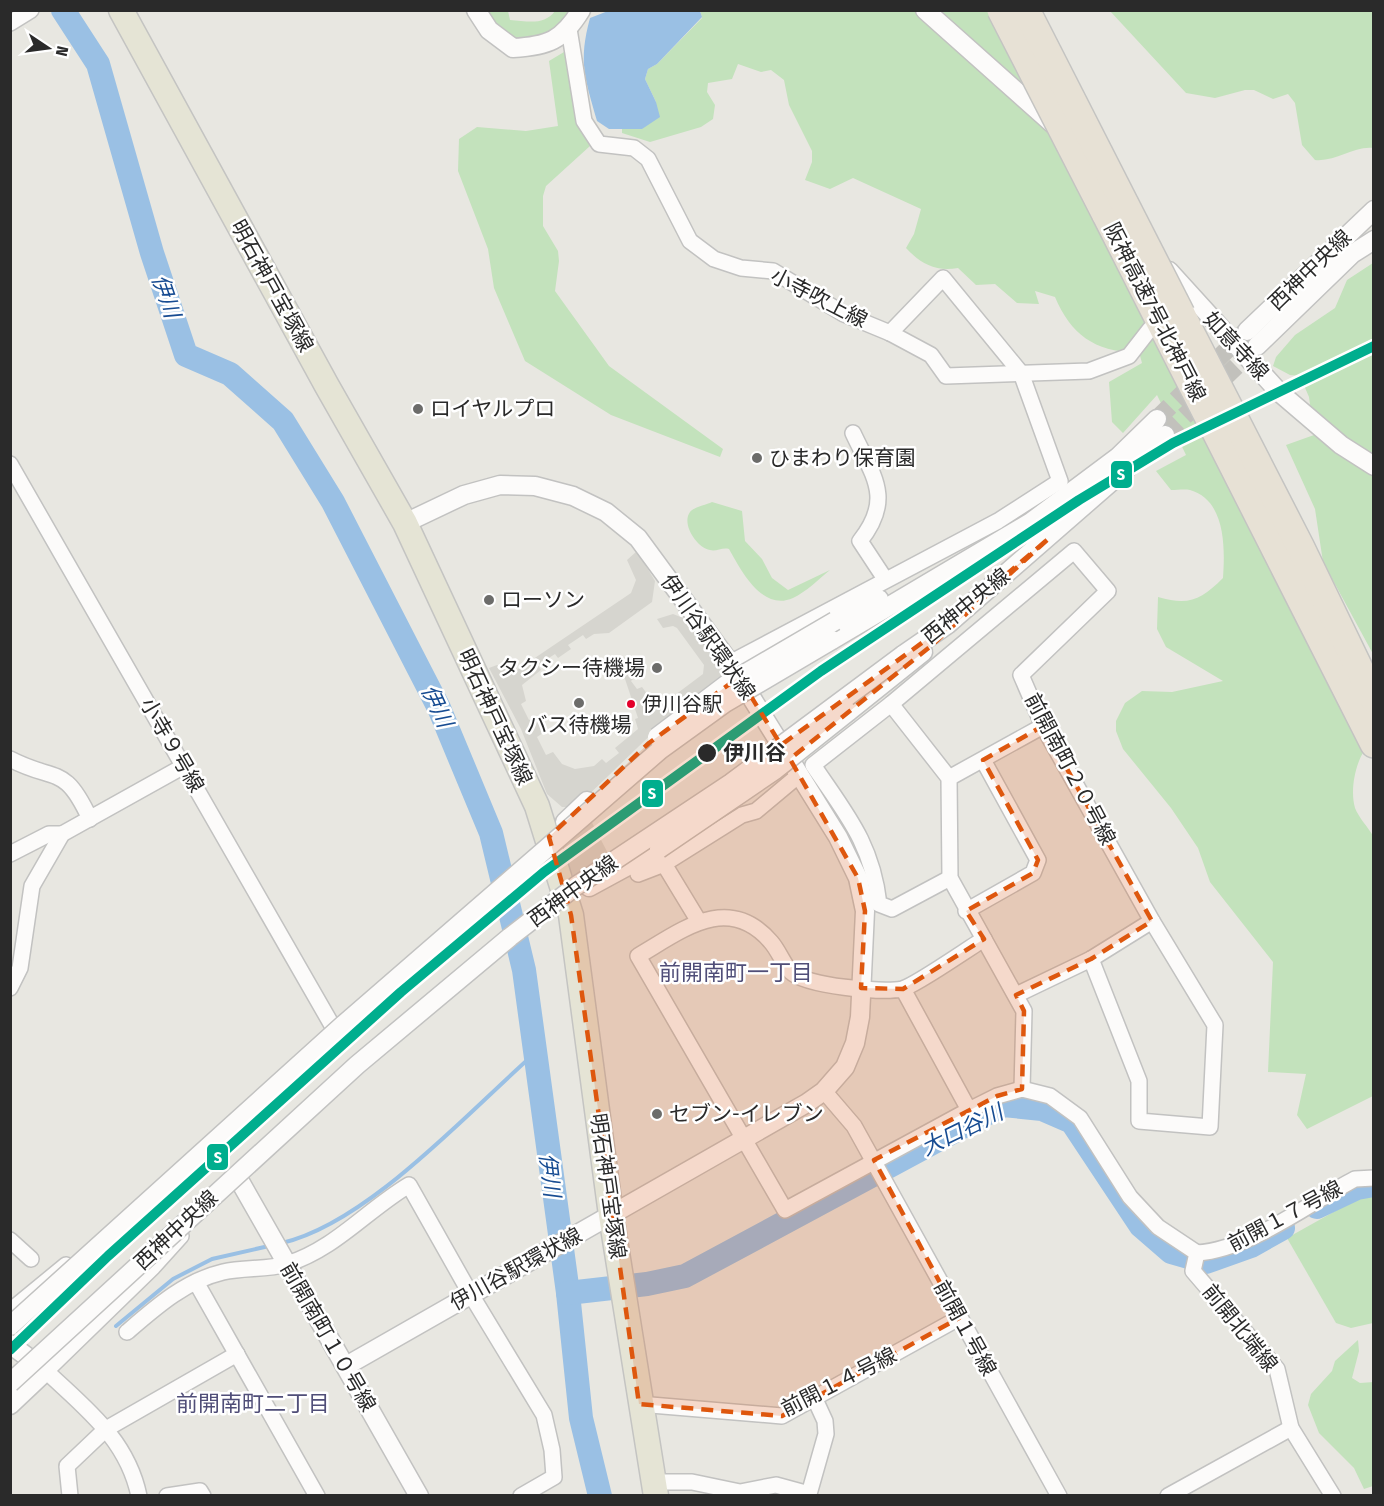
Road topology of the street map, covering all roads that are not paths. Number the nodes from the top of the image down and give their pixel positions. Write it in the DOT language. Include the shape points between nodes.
graph roads {
  1 [pos="121,10"];
  2 [pos="476,10"];
  3 [pos="581,10"];
  4 [pos="925,10"];
  5 [pos="1001,10"];
  6 [pos="1026,10"];
  7 [pos="569,29"];
  8 [pos="1374,210"];
  9 [pos="1374,240"];
  10 [pos="1183,302"];
  11 [pos="1150,328"];
  12 [pos="890,333"];
  13 [pos="1021,373"];
  14 [pos="853,433"];
  15 [pos="10,464"];
  16 [pos="1374,466"];
  17 [pos="405,523"];
  18 [pos="1000,540"];
  19 [pos="1047,540"];
  20 [pos="885,579"];
  21 [pos="730,663"];
  22 [pos="1374,699"];
  23 [pos="891,704"];
  24 [pos="1042,726"];
  25 [pos="1374,744"];
  26 [pos="10,759"];
  27 [pos="983,760"];
  28 [pos="184,766"];
  29 [pos="799,775"];
  30 [pos="949,778"];
  31 [pos="90,819"];
  32 [pos="62,834"];
  33 [pos="543,844"];
  34 [pos="10,854"];
  35 [pos="661,856"];
  36 [pos="638,874"];
  37 [pos="950,878"];
  38 [pos="560,907"];
  39 [pos="966,911"];
  40 [pos="698,920"];
  41 [pos="1152,921"];
  42 [pos="984,939"];
  43 [pos="1091,959"];
  44 [pos="10,988"];
  45 [pos="861,988"];
  46 [pos="903,989"];
  47 [pos="1016,995"];
  48 [pos="333,1027"];
  49 [pos="1022,1089"];
  50 [pos="824,1091"];
  51 [pos="969,1110"];
  52 [pos="744,1140"];
  53 [pos="879,1169"];
  54 [pos="238,1178"];
  55 [pos="1374,1178"];
  56 [pos="606,1219"];
  57 [pos="10,1240"];
  58 [pos="1197,1254"];
  59 [pos="31,1259"];
  60 [pos="284,1261"];
  61 [pos="196,1282"];
  62 [pos="470,1293"];
  63 [pos="10,1311"];
  64 [pos="959,1318"];
  65 [pos="10,1326"];
  66 [pos="127,1332"];
  67 [pos="10,1344"];
  68 [pos="237,1354"];
  69 [pos="346,1366"];
  70 [pos="46,1371"];
  71 [pos="10,1383"];
  72 [pos="814,1397"];
  73 [pos="639,1404"];
  74 [pos="10,1405"];
  75 [pos="1291,1428"];
  76 [pos="106,1429"];
  77 [pos="654,1489"];
  78 [pos="70,1496"];
  79 [pos="139,1496"];
  80 [pos="167,1496"];
  81 [pos="203,1496"];
  82 [pos="317,1496"];
  83 [pos="419,1496"];
  84 [pos="521,1496"];
  85 [pos="1059,1496"];
  86 [pos="1168,1496"];
  87 [pos="1333,1496"];
  1 -- 17 [label="main road, 明石神戸宝塚線"];
  2 -- 7 [label="street" via="489,30 513,48 544,46"];
  3 -- 7 [label="street"];
  4 -- 10 [label="street" via="1071,141"];
  5 -- 25 [label="highway, 阪神高速7号北神戸線, bridge"];
  6 -- 10 [label="highway, 阪神高速7号北神戸線, bridge"];
  7 -- 12 [label="street, 小寺吹上線" via="584,122 599,144 634,148 648,159 690,241 714,259 741,268 773,271 844,314"];
  8 -- 9 [label="street, 西神中央線" via="1252,338"];
  10 -- 16 [label="street, 如意寺線" via="1279,392 1341,445"];
  10 -- 22 [label="highway, 阪神高速7号北神戸線"];
  11 -- 13 [label="street, 小寺吹上線" via="1129,356 1089,371"];
  12 -- 13 [label="street, 小寺吹上線" via="931,355 946,376"];
  12 -- 13 [label="street" via="943,278"];
  13 -- 20 [label="street" via="1060,481 998,521"];
  14 -- 20 [label="street" via="879,489 874,524 860,541"];
  15 -- 28 [label="street, 小寺９号線"];
  17 -- 21 [label="street, 伊川谷駅環状線" via="464,495 500,485 535,486 573,496 606,512 638,538"];
  17 -- 33 [label="main road, 明石神戸宝塚線" via="537,806"];
  18 -- 19 [label="street, 西神中央線" via="1161,427"];
  18 -- 33 [label="street, bridge" via="835,621 727,684 649,743"];
  18 -- 65 [label="street, 西神中央線, bridge" via="725,703 660,750 343,1024"];
  19 -- 35 [label="street, bridge" via="931,646"];
  19 -- 71 [label="street, 西神中央線, bridge" via="948,624 731,783 576,886 510,937 357,1065"];
  20 -- 21 [label="street"];
  21 -- 29 [label="street, 伊川谷駅環状線"];
  23 -- 24 [label="street, 前開南町２０号線" via="1074,551 1108,591 1020,675"];
  23 -- 30 [label="street"];
  23 -- 37 [label="street, 前開南町２０号線" via="813,765 866,845 876,874 879,904 892,909"];
  24 -- 27 [label="street"];
  24 -- 41 [label="street, 前開南町２０号線"];
  26 -- 31 [label="street" via="66,780"];
  27 -- 30 [label="street"];
  27 -- 39 [label="street" via="1038,860 1033,873"];
  28 -- 31 [label="street"];
  28 -- 48 [label="street, 小寺９号線"];
  29 -- 35 [label="street" via="756,811"];
  29 -- 45 [label="street, 伊川谷駅環状線" via="838,837 858,878 865,911"];
  30 -- 37 [label="street"];
  31 -- 32 [label="street"];
  32 -- 34 [label="street" via="49,834"];
  32 -- 44 [label="street" via="32,886 20,968"];
  33 -- 38 [label="main road, 明石神戸宝塚線"];
  33 -- 48 [label="street, bridge"];
  35 -- 36 [label="street"];
  35 -- 38 [label="street" via="610,874"];
  35 -- 40 [label="street"];
  37 -- 39 [label="street"];
  38 -- 54 [label="street, 西神中央線" via="458,986"];
  38 -- 56 [label="main road, 明石神戸宝塚線"];
  39 -- 42 [label="street"];
  40 -- 45 [label="street" via="725,917 754,926 792,972 813,984"];
  40 -- 52 [label="street" via="638,956"];
  41 -- 43 [label="street"];
  41 -- 43 [label="street, 前開南町２０号線" via="1215,1025 1210,1127 1139,1121 1139,1081"];
  42 -- 46 [label="street"];
  42 -- 47 [label="street"];
  43 -- 47 [label="street"];
  45 -- 46 [label="street"];
  45 -- 50 [label="street, 伊川谷駅環状線" via="855,1042 845,1067"];
  46 -- 51 [label="street"];
  47 -- 49 [label="street" via="1024,1011"];
  48 -- 63 [label="street" via="109,1228"];
  49 -- 51 [label="street"];
  49 -- 58 [label="street" via="1050,1096 1080,1118 1130,1197 1158,1227"];
  50 -- 52 [label="street, 伊川谷駅環状線"];
  50 -- 53 [label="street, 前開１号線" via="854,1126"];
  51 -- 53 [label="street"];
  52 -- 53 [label="street" via="785,1210"];
  52 -- 56 [label="street, 伊川谷駅環状線"];
  53 -- 64 [label="street, 前開１号線"];
  54 -- 60 [label="street, 前開南町１０号線"];
  54 -- 70 [label="street, 西神中央線" via="153,1268"];
  55 -- 58 [label="street, 前開１７号線" via="1355,1179 1252,1237 1216,1252"];
  56 -- 62 [label="street, 伊川谷駅環状線"];
  56 -- 73 [label="main road, 明石神戸宝塚線" via="623,1288"];
  57 -- 59 [label="street"];
  58 -- 75 [label="street, 前開北端線" via="1193,1270 1277,1369"];
  60 -- 61 [label="street" via="222,1272"];
  60 -- 62 [label="street" via="353,1229 409,1185"];
  60 -- 69 [label="street, 前開南町１０号線"];
  61 -- 66 [label="street" via="175,1292"];
  61 -- 68 [label="street"];
  62 -- 69 [label="street, 伊川谷駅環状線"];
  62 -- 84 [label="street" via="544,1415 554,1477"];
  64 -- 72 [label="street, 前開１４号線"];
  64 -- 85 [label="street, 前開１号線"];
  67 -- 70 [label="street"];
  68 -- 76 [label="street"];
  68 -- 82 [label="street"];
  69 -- 83 [label="street, 前開南町１０号線"];
  70 -- 74 [label="street"];
  70 -- 76 [label="street"];
  72 -- 73 [label="street, 前開１４号線" via="782,1416"];
  72 -- 77 [label="street" via="826,1434 809,1494 776,1485 740,1492 692,1482"];
  73 -- 77 [label="main road, 明石神戸宝塚線"];
  75 -- 86 [label="street"];
  75 -- 87 [label="street, 前開北端線"];
  76 -- 78 [label="street" via="68,1466"];
  76 -- 79 [label="street" via="134,1471"];
  80 -- 81 [label="street" via="200,1491"];
}
